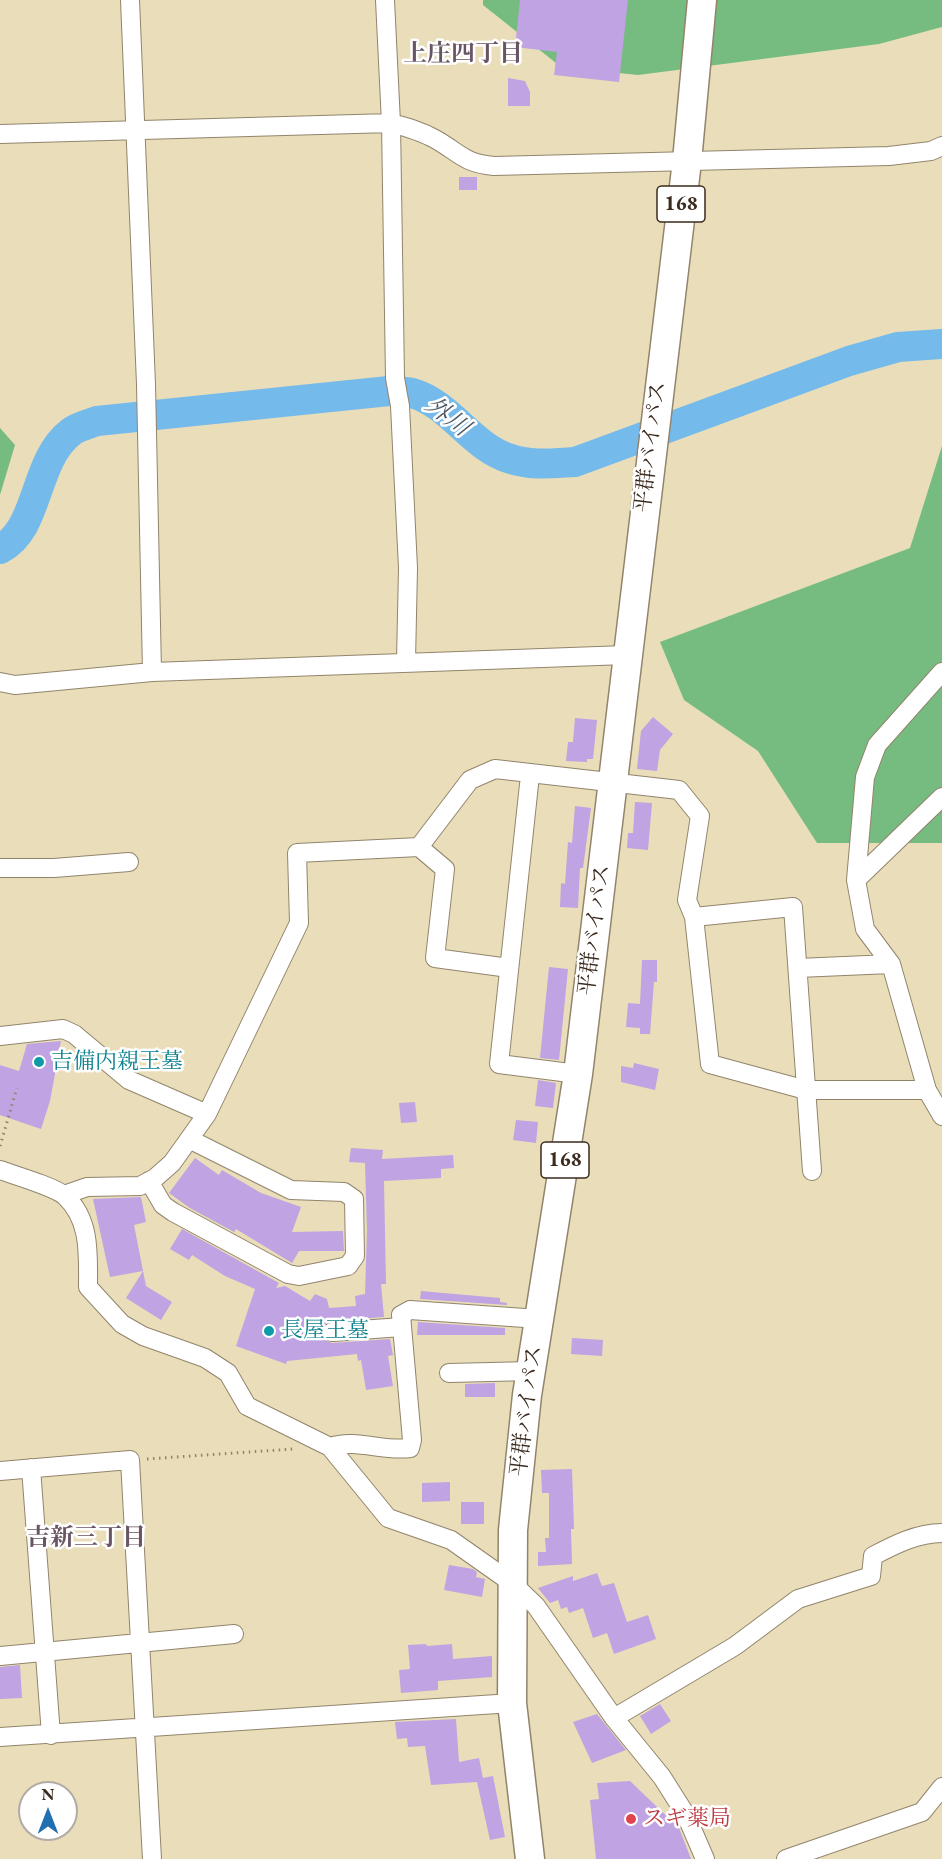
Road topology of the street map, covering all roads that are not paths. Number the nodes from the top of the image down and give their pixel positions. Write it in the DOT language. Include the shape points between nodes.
graph roads {
  1 [pos="130,0"];
  2 [pos="385,0"];
  3 [pos="702,0"];
  4 [pos="391,123"];
  5 [pos="136,131"];
  6 [pos="0,134"];
  7 [pos="942,146"];
  8 [pos="687,161"];
  9 [pos="626,655"];
  10 [pos="406,661"];
  11 [pos="152,672"];
  12 [pos="942,672"];
  13 [pos="0,682"];
  14 [pos="530,775"];
  15 [pos="612,784"];
  16 [pos="942,797"];
  17 [pos="419,847"];
  18 [pos="129,862"];
  19 [pos="0,868"];
  20 [pos="856,880"];
  21 [pos="694,917"];
  22 [pos="891,964"];
  23 [pos="509,968"];
  24 [pos="798,968"];
  25 [pos="0,1036"];
  26 [pos="578,1074"];
  27 [pos="806,1090"];
  28 [pos="927,1090"];
  29 [pos="207,1114"];
  30 [pos="942,1116"];
  31 [pos="189,1139"];
  32 [pos="0,1170"];
  33 [pos="812,1172"];
  34 [pos="149,1181"];
  35 [pos="64,1195"];
  36 [pos="539,1319"];
  37 [pos="402,1327"];
  38 [pos="332,1332"];
  39 [pos="531,1371"];
  40 [pos="449,1373"];
  41 [pos="330,1446"];
  42 [pos="31,1468"];
  43 [pos="0,1471"];
  44 [pos="942,1533"];
  45 [pos="512,1583"];
  46 [pos="234,1634"];
  47 [pos="141,1643"];
  48 [pos="45,1652"];
  49 [pos="0,1656"];
  50 [pos="512,1703"];
  51 [pos="614,1718"];
  52 [pos="146,1730"];
  53 [pos="51,1735"];
  54 [pos="0,1737"];
  55 [pos="942,1787"];
  56 [pos="152,1859"];
  57 [pos="530,1859"];
  58 [pos="705,1859"];
  59 [pos="786,1859"];
  1 -- 5 [label="street"];
  2 -- 4 [label="street"];
  3 -- 8 [label="highway, 平群バイパス / 168"];
  4 -- 5 [label="street"];
  4 -- 8 [label="street" via="437,139 476,165"];
  4 -- 10 [label="street" via="395,378 400,406 408,568"];
  5 -- 6 [label="street"];
  5 -- 11 [label="street" via="148,435"];
  7 -- 8 [label="street" via="889,156"];
  8 -- 9 [label="highway, 平群バイパス / 168"];
  9 -- 10 [label="street"];
  9 -- 15 [label="highway, 平群バイパス / 168"];
  10 -- 11 [label="street"];
  11 -- 13 [label="street" via="15,685"];
  12 -- 20 [label="street" via="877,745 865,777"];
  14 -- 15 [label="street"];
  14 -- 17 [label="street" via="495,769 470,780"];
  14 -- 23 [label="street"];
  15 -- 21 [label="street" via="679,790 700,816 687,900"];
  15 -- 26 [label="highway, 平群バイパス / 168"];
  16 -- 20 [label="street"];
  17 -- 23 [label="street" via="445,869 435,958"];
  17 -- 29 [label="street" via="297,853 299,923"];
  18 -- 19 [label="street"];
  20 -- 22 [label="street" via="865,929"];
  21 -- 24 [label="street" via="794,908"];
  21 -- 27 [label="street" via="710,1064"];
  22 -- 24 [label="street"];
  22 -- 28 [label="street"];
  23 -- 26 [label="street" via="499,1064"];
  24 -- 27 [label="street"];
  25 -- 29 [label="street" via="63,1029 129,1080"];
  26 -- 36 [label="highway, 平群バイパス / 168"];
  27 -- 28 [label="street"];
  27 -- 33 [label="street"];
  28 -- 30 [label="street"];
  29 -- 31 [label="street"];
  31 -- 34 [label="street" via="172,1163"];
  31 -- 34 [label="street" via="291,1190 344,1192 354,1199 355,1256 348,1266 299,1276 288,1274 173,1212 163,1205"];
  32 -- 35 [label="street"];
  34 -- 35 [label="street" via="140,1186 87,1187"];
  35 -- 41 [label="street" via="83,1223 88,1243 88,1287 122,1324 143,1336 205,1358 228,1373 247,1406"];
  36 -- 37 [label="street" via="410,1310 401,1315"];
  36 -- 39 [label="highway, 平群バイパス / 168"];
  37 -- 38 [label="street"];
  37 -- 41 [label="street" via="410,1448 344,1442"];
  39 -- 40 [label="street"];
  39 -- 45 [label="highway, 平群バイパス / 168" via="513,1530"];
  41 -- 45 [label="street" via="388,1518 451,1540"];
  42 -- 43 [label="street"];
  42 -- 47 [label="street" via="130,1460"];
  42 -- 48 [label="street"];
  44 -- 51 [label="street" via="900,1542 873,1556 871,1576 798,1599 735,1646"];
  45 -- 50 [label="highway, 平群バイパス / 168"];
  45 -- 51 [label="street" via="536,1606"];
  46 -- 47 [label="street"];
  47 -- 48 [label="street"];
  47 -- 52 [label="street"];
  48 -- 49 [label="street"];
  48 -- 53 [label="street"];
  50 -- 52 [label="street"];
  50 -- 57 [label="highway, 平群バイパス / 168"];
  51 -- 58 [label="street" via="674,1796"];
  52 -- 53 [label="street"];
  52 -- 56 [label="street"];
  53 -- 54 [label="street"];
  55 -- 59 [label="street" via="922,1812"];
}
